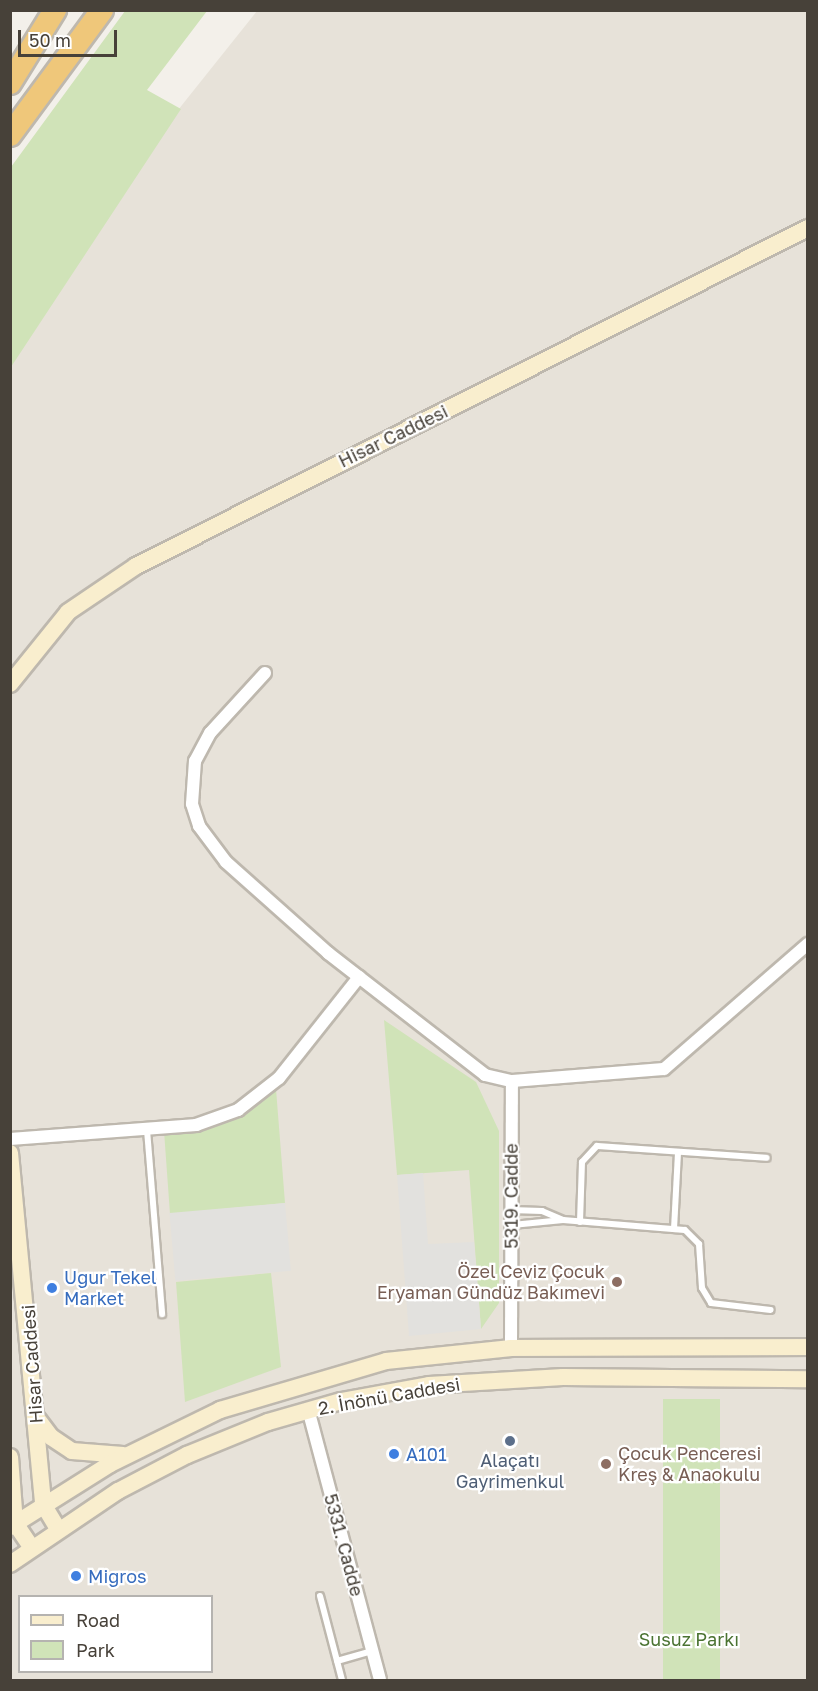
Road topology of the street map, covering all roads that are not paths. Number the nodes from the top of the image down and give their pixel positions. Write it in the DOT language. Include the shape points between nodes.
graph roads {
  1 [pos="55,10"];
  2 [pos="102,10"];
  3 [pos="10,83"];
  4 [pos="10,135"];
  5 [pos="807,228"];
  6 [pos="265,673"];
  7 [pos="10,684"];
  8 [pos="807,944"];
  9 [pos="359,977"];
  10 [pos="512,1081"];
  11 [pos="147,1130"];
  12 [pos="10,1139"];
  13 [pos="678,1152"];
  14 [pos="10,1153"];
  15 [pos="767,1158"];
  16 [pos="511,1210"];
  17 [pos="562,1220"];
  18 [pos="580,1222"];
  19 [pos="511,1225"];
  20 [pos="674,1229"];
  21 [pos="18,1272"];
  22 [pos="771,1310"];
  23 [pos="162,1314"];
  24 [pos="807,1347"];
  25 [pos="511,1348"];
  26 [pos="807,1379"];
  27 [pos="301,1382"];
  28 [pos="308,1409"];
  29 [pos="36,1417"];
  30 [pos="127,1455"];
  31 [pos="10,1457"];
  32 [pos="43,1504"];
  33 [pos="13,1525"];
  34 [pos="58,1529"];
  35 [pos="31,1547"];
  36 [pos="10,1564"];
  37 [pos="320,1596"];
  38 [pos="373,1651"];
  39 [pos="337,1661"];
  40 [pos="342,1680"];
  41 [pos="380,1680"];
  1 -- 3 [label="highway"];
  2 -- 4 [label="highway"];
  5 -- 7 [label="main road, Hisar Caddesi" via="136,566 68,612"];
  6 -- 9 [label="street" via="210,733 195,761 192,804 199,826 226,862"];
  8 -- 10 [label="street" via="664,1069"];
  9 -- 10 [label="street" via="485,1075"];
  9 -- 11 [label="street" via="293,1062 254,1100 206,1122"];
  10 -- 16 [label="street, 5319. Cadde"];
  11 -- 12 [label="street"];
  11 -- 23 [label="lane"];
  13 -- 15 [label="lane"];
  13 -- 18 [label="lane" via="590,1149 582,1162"];
  13 -- 20 [label="lane"];
  14 -- 21 [label="main road, Hisar Caddesi"];
  16 -- 17 [label="lane" via="542,1210"];
  16 -- 19 [label="street, 5319. Cadde"];
  17 -- 18 [label="lane"];
  17 -- 19 [label="lane"];
  18 -- 20 [label="lane"];
  19 -- 25 [label="street, 5319. Cadde"];
  20 -- 22 [label="lane" via="692,1233 699,1244 702,1288 711,1303"];
  21 -- 29 [label="main road, Hisar Caddesi"];
  24 -- 25 [label="main road, 2. İnönü Caddesi"];
  25 -- 27 [label="main road, 2. İnönü Caddesi" via="386,1361"];
  26 -- 28 [label="main road, 2. İnönü Caddesi" via="493,1380 429,1385"];
  27 -- 28 [label="main road"];
  27 -- 30 [label="main road, 2. İnönü Caddesi" via="220,1410"];
  28 -- 34 [label="main road, 2. İnönü Caddesi" via="187,1455"];
  28 -- 38 [label="street, 5331. Cadde"];
  29 -- 30 [label="main road" via="51,1437 72,1451"];
  29 -- 32 [label="main road, Hisar Caddesi"];
  30 -- 32 [label="main road, 2. İnönü Caddesi"];
  31 -- 33 [label="main road"];
  32 -- 33 [label="main road, 2. İnönü Caddesi"];
  32 -- 34 [label="main road"];
  33 -- 35 [label="main road"];
  34 -- 35 [label="main road, 2. İnönü Caddesi"];
  35 -- 36 [label="main road, 2. İnönü Caddesi"];
  37 -- 39 [label="lane"];
  38 -- 39 [label="lane"];
  38 -- 41 [label="street, 5331. Cadde"];
  39 -- 40 [label="lane"];
}
